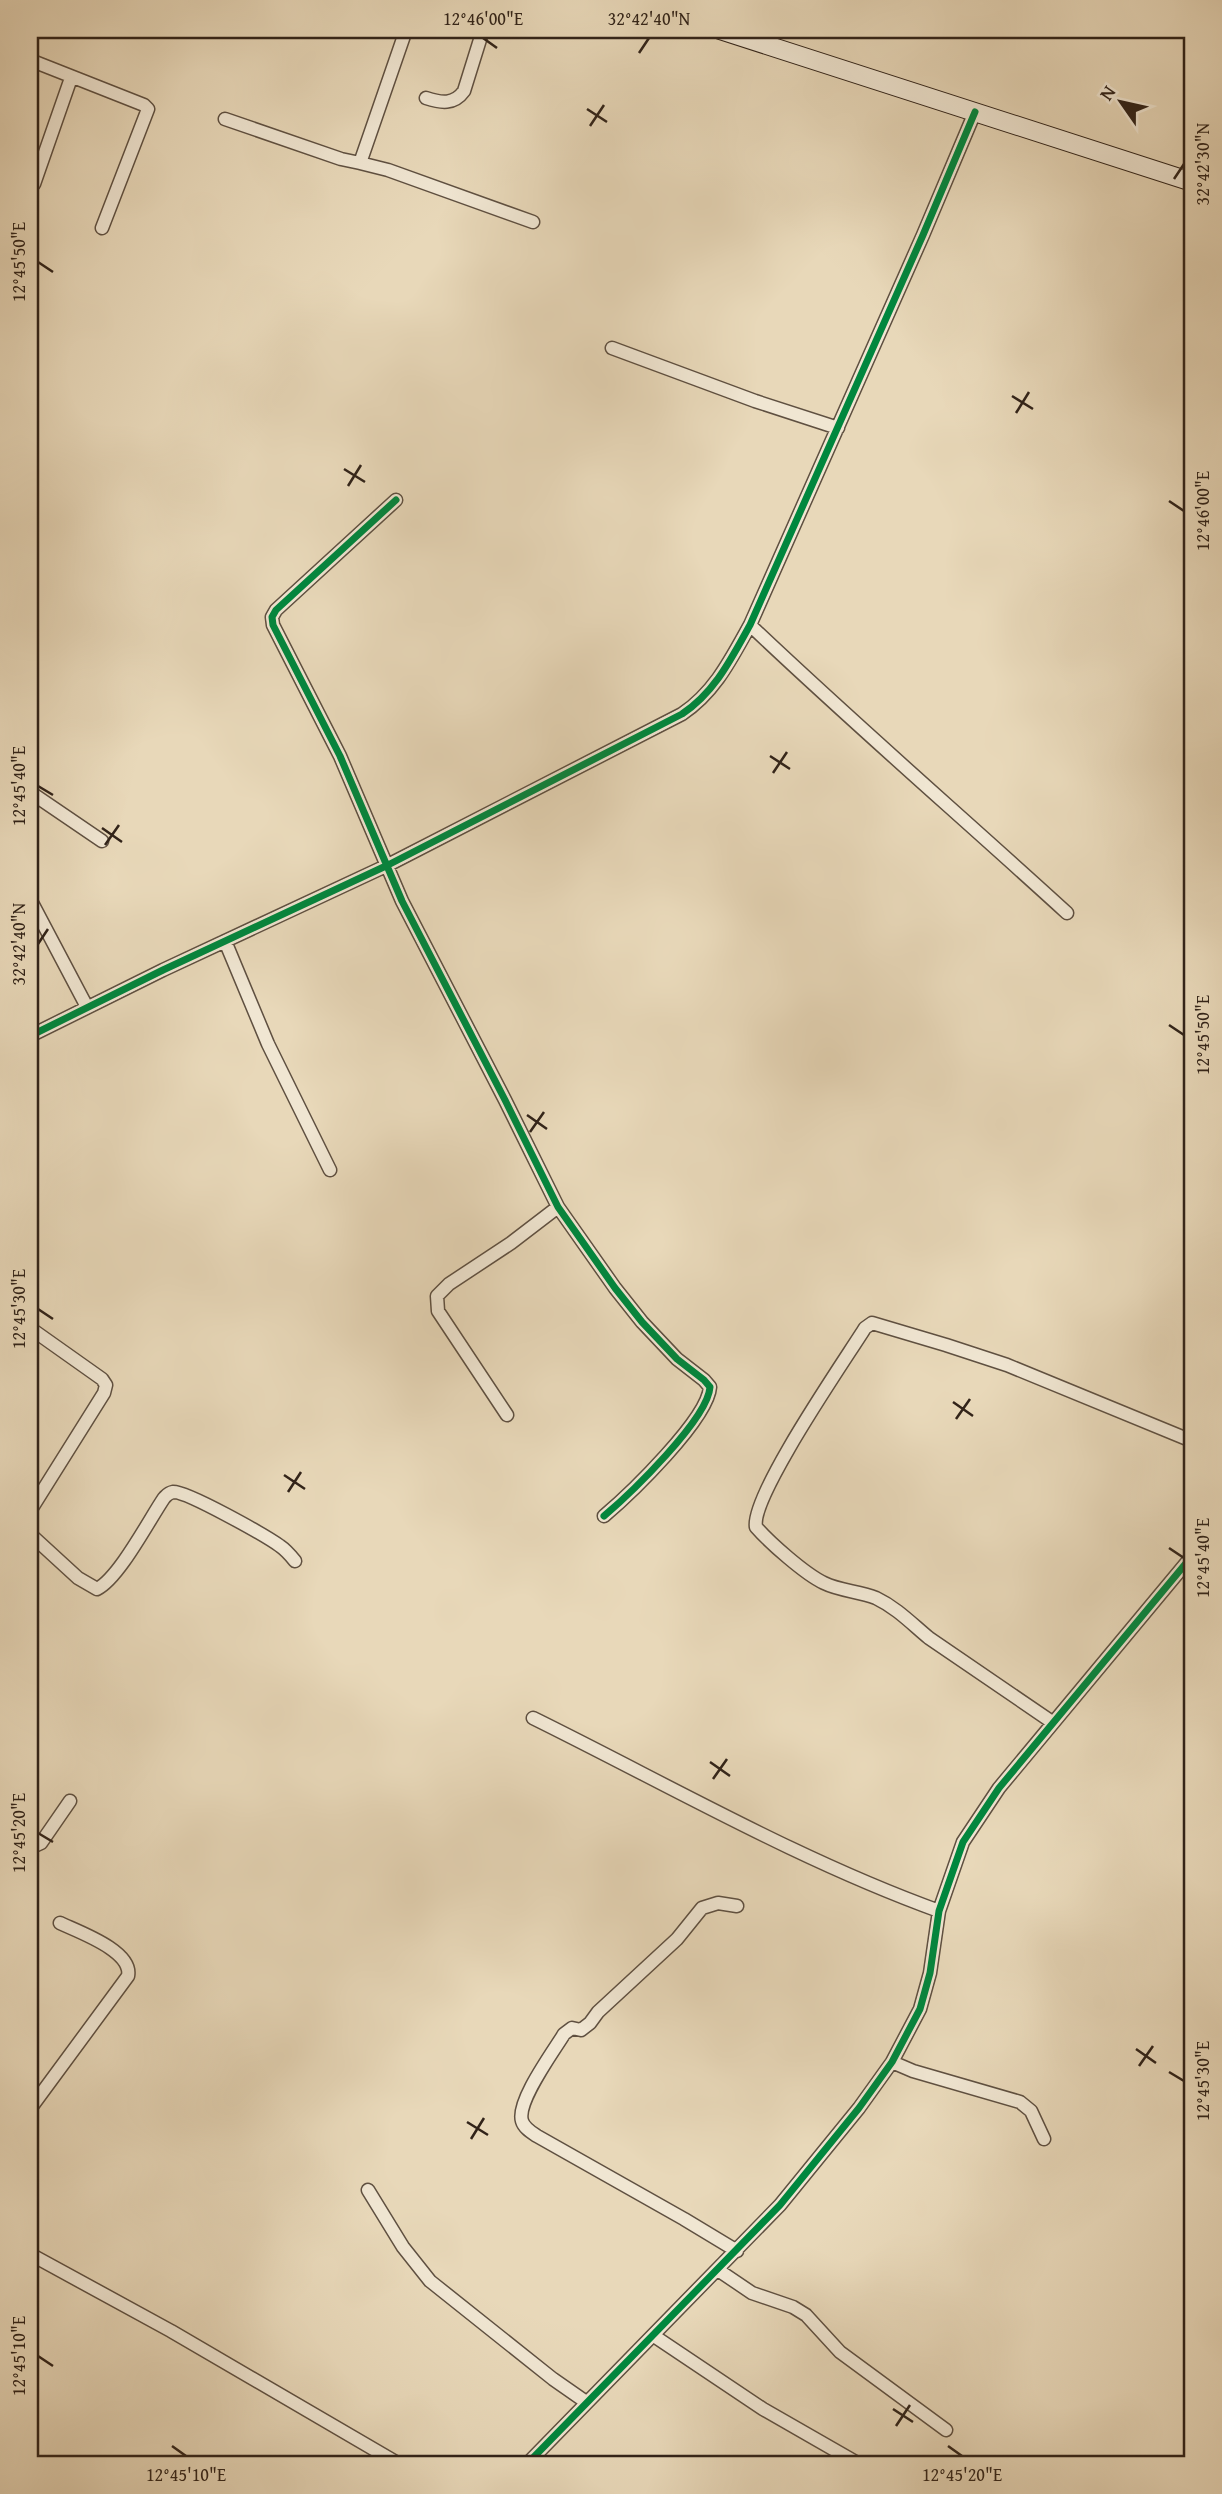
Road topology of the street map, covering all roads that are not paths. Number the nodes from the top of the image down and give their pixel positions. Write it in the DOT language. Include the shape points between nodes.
graph roads {
  1 [pos="406,30"];
  2 [pos="483,30"];
  3 [pos="720,30"];
  4 [pos="30,60"];
  5 [pos="71,78"];
  6 [pos="426,98"];
  7 [pos="975,112"];
  8 [pos="225,120"];
  9 [pos="360,163"];
  10 [pos="1192,182"];
  11 [pos="34,184"];
  12 [pos="533,222"];
  13 [pos="102,228"];
  14 [pos="611,348"];
  15 [pos="838,428"];
  16 [pos="396,500"];
  17 [pos="751,625"];
  18 [pos="30,792"];
  19 [pos="102,841"];
  20 [pos="388,865"];
  21 [pos="30,899"];
  22 [pos="1067,913"];
  23 [pos="225,941"];
  24 [pos="88,1007"];
  25 [pos="30,1036"];
  26 [pos="330,1170"];
  27 [pos="558,1208"];
  28 [pos="30,1328"];
  29 [pos="507,1415"];
  30 [pos="1192,1441"];
  31 [pos="30,1511"];
  32 [pos="604,1516"];
  33 [pos="30,1534"];
  34 [pos="1192,1556"];
  35 [pos="295,1561"];
  36 [pos="533,1718"];
  37 [pos="1052,1722"];
  38 [pos="71,1801"];
  39 [pos="30,1848"];
  40 [pos="737,1906"];
  41 [pos="939,1911"];
  42 [pos="60,1923"];
  43 [pos="892,2062"];
  44 [pos="30,2109"];
  45 [pos="1044,2139"];
  46 [pos="368,2190"];
  47 [pos="737,2251"];
  48 [pos="30,2254"];
  49 [pos="718,2270"];
  50 [pos="654,2336"];
  51 [pos="586,2402"];
  52 [pos="946,2430"];
  53 [pos="399,2464"];
  54 [pos="527,2464"];
  55 [pos="859,2464"];
  1 -- 9 [label="street"];
  2 -- 6 [label="street" via="459,97 441,103"];
  3 -- 7 [label="street"];
  4 -- 5 [label="street"];
  5 -- 11 [label="street"];
  5 -- 13 [label="street" via="148,109"];
  7 -- 10 [label="street"];
  7 -- 15 [label="street"];
  8 -- 9 [label="street"];
  9 -- 12 [label="street"];
  14 -- 15 [label="street"];
  15 -- 17 [label="street"];
  16 -- 20 [label="street" via="272,617"];
  17 -- 20 [label="street" via="722,676 694,706"];
  17 -- 22 [label="street"];
  18 -- 19 [label="street"];
  20 -- 23 [label="street"];
  20 -- 27 [label="street"];
  21 -- 24 [label="street"];
  23 -- 24 [label="street"];
  23 -- 26 [label="street" via="268,1044"];
  24 -- 25 [label="street"];
  27 -- 29 [label="street" via="437,1296 438,1311"];
  27 -- 32 [label="street" via="642,1322 710,1387 695,1420 630,1494"];
  28 -- 31 [label="street" via="106,1385"];
  30 -- 37 [label="street" via="1006,1365 872,1323 808,1413 769,1489 756,1527 807,1572 824,1583 860,1592 912,1620 937,1643"];
  33 -- 35 [label="street" via="67,1569 97,1589 114,1573 167,1494 176,1492 270,1540"];
  34 -- 37 [label="street"];
  36 -- 41 [label="street" via="809,1857"];
  37 -- 41 [label="street" via="968,1833"];
  38 -- 39 [label="street" via="41,1843"];
  40 -- 47 [label="street" via="718,1903 702,1908 677,1939 590,2023 564,2034 528,2091 521,2118 537,2136"];
  41 -- 43 [label="street" via="920,2009"];
  42 -- 44 [label="street" via="115,1951 129,1970"];
  43 -- 45 [label="street" via="1020,2102 1031,2110"];
  43 -- 47 [label="street" via="780,2205"];
  46 -- 51 [label="street" via="430,2281"];
  47 -- 49 [label="street"];
  48 -- 53 [label="street"];
  49 -- 50 [label="street"];
  49 -- 52 [label="street" via="752,2293 806,2315 840,2352"];
  50 -- 51 [label="street"];
  50 -- 55 [label="street" via="763,2409"];
  51 -- 54 [label="street"];
}
